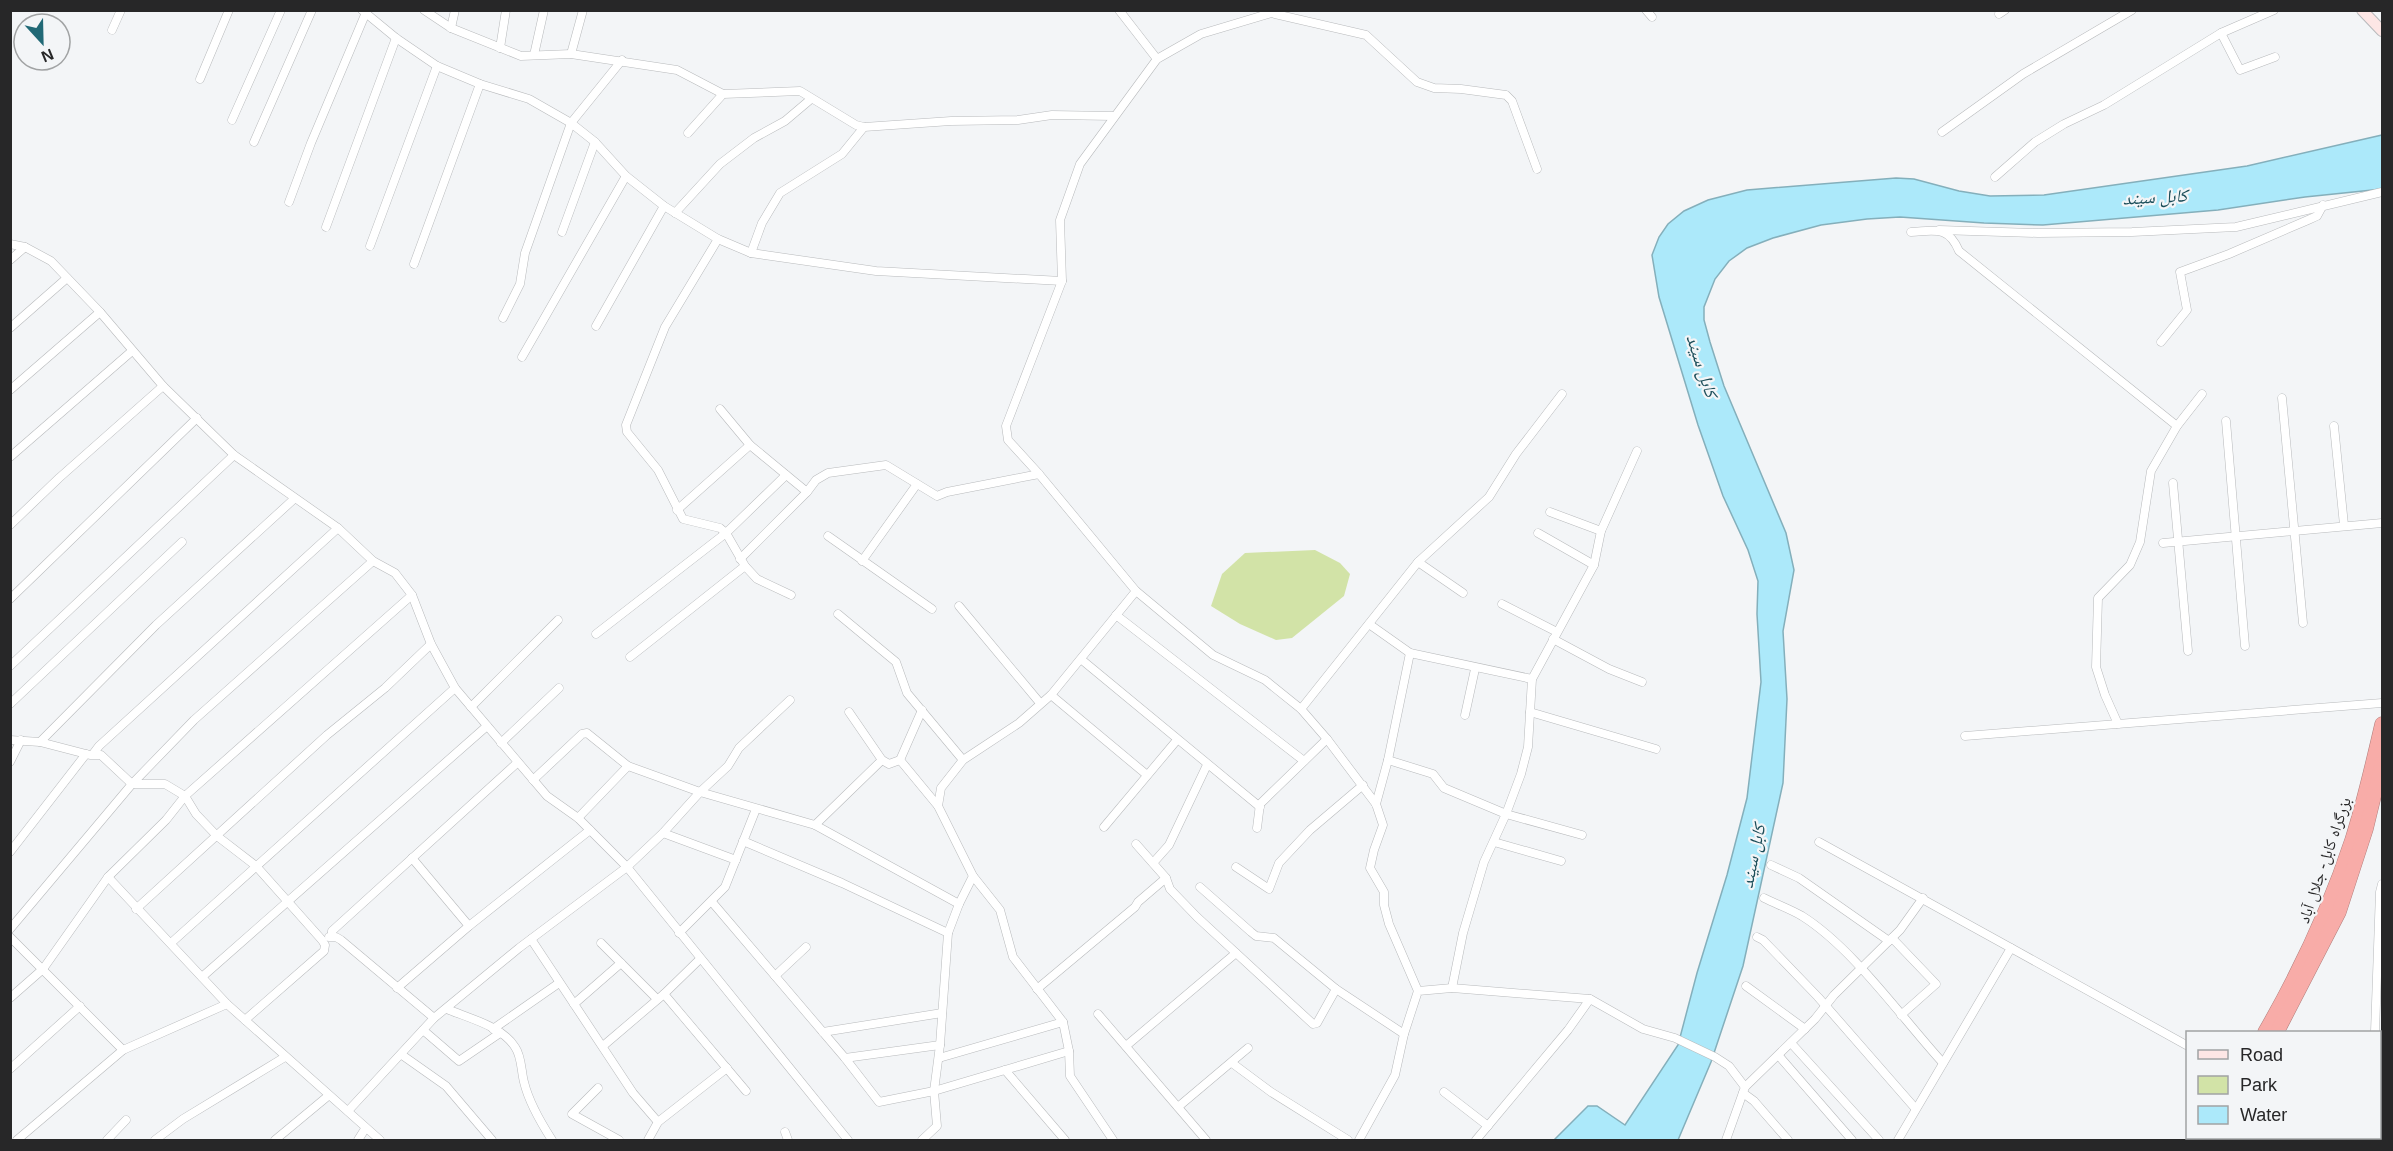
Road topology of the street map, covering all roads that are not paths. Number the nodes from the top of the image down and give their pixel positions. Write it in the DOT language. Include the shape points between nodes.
graph roads {
  1 [pos="121,10"];
  2 [pos="229,10"];
  3 [pos="281,10"];
  4 [pos="312,10"];
  5 [pos="424,10"];
  6 [pos="455,10"];
  7 [pos="506,10"];
  8 [pos="544,10"];
  9 [pos="583,10"];
  10 [pos="1119,10"];
  11 [pos="2132,10"];
  12 [pos="2274,10"];
  13 [pos="2362,10"];
  14 [pos="364,11"];
  15 [pos="1278,12"];
  16 [pos="451,28"];
  17 [pos="112,30"];
  18 [pos="2382,31"];
  19 [pos="2221,33"];
  20 [pos="396,38"];
  21 [pos="500,48"];
  22 [pos="571,54"];
  23 [pos="534,55"];
  24 [pos="2276,57"];
  25 [pos="1157,59"];
  26 [pos="622,60"];
  27 [pos="437,66"];
  28 [pos="200,79"];
  29 [pos="480,84"];
  30 [pos="723,94"];
  31 [pos="811,99"];
  32 [pos="1113,116"];
  33 [pos="232,120"];
  34 [pos="571,123"];
  35 [pos="864,128"];
  36 [pos="1942,132"];
  37 [pos="688,133"];
  38 [pos="254,142"];
  39 [pos="595,142"];
  40 [pos="1537,169"];
  41 [pos="626,176"];
  42 [pos="1995,177"];
  43 [pos="2382,192"];
  44 [pos="289,202"];
  45 [pos="2323,205"];
  46 [pos="664,206"];
  47 [pos="675,213"];
  48 [pos="326,227"];
  49 [pos="1939,230"];
  50 [pos="562,232"];
  51 [pos="1911,232"];
  52 [pos="718,239"];
  53 [pos="10,244"];
  54 [pos="370,246"];
  55 [pos="25,247"];
  56 [pos="751,253"];
  57 [pos="10,260"];
  58 [pos="414,264"];
  59 [pos="67,278"];
  60 [pos="1062,281"];
  61 [pos="100,312"];
  62 [pos="503,318"];
  63 [pos="596,326"];
  64 [pos="10,328"];
  65 [pos="2161,342"];
  66 [pos="132,351"];
  67 [pos="522,357"];
  68 [pos="163,386"];
  69 [pos="10,390"];
  70 [pos="1562,394"];
  71 [pos="2202,394"];
  72 [pos="2282,398"];
  73 [pos="720,409"];
  74 [pos="196,418"];
  75 [pos="2226,421"];
  76 [pos="2177,426"];
  77 [pos="2334,426"];
  78 [pos="750,445"];
  79 [pos="1638,451"];
  80 [pos="234,455"];
  81 [pos="10,457"];
  82 [pos="1039,474"];
  83 [pos="786,475"];
  84 [pos="2173,483"];
  85 [pos="917,484"];
  86 [pos="807,492"];
  87 [pos="294,499"];
  88 [pos="677,510"];
  89 [pos="1550,512"];
  90 [pos="2382,523"];
  91 [pos="10,525"];
  92 [pos="2344,525"];
  93 [pos="338,528"];
  94 [pos="1601,531"];
  95 [pos="2295,531"];
  96 [pos="726,533"];
  97 [pos="1538,533"];
  98 [pos="828,536"];
  99 [pos="2237,536"];
  100 [pos="182,542"];
  101 [pos="2178,542"];
  102 [pos="2163,543"];
  103 [pos="373,561"];
  104 [pos="862,561"];
  105 [pos="1418,562"];
  106 [pos="743,563"];
  107 [pos="1593,565"];
  108 [pos="1136,591"];
  109 [pos="1462,593"];
  110 [pos="412,595"];
  111 [pos="791,595"];
  112 [pos="10,598"];
  113 [pos="1502,604"];
  114 [pos="959,606"];
  115 [pos="932,609"];
  116 [pos="838,614"];
  117 [pos="1116,615"];
  118 [pos="558,620"];
  119 [pos="2303,623"];
  120 [pos="1369,624"];
  121 [pos="596,634"];
  122 [pos="1555,636"];
  123 [pos="431,644"];
  124 [pos="2245,646"];
  125 [pos="2188,651"];
  126 [pos="1410,653"];
  127 [pos="630,657"];
  128 [pos="1082,660"];
  129 [pos="10,666"];
  130 [pos="1475,669"];
  131 [pos="1532,679"];
  132 [pos="1642,682"];
  133 [pos="455,688"];
  134 [pos="560,688"];
  135 [pos="1051,695"];
  136 [pos="790,700"];
  137 [pos="2382,703"];
  138 [pos="10,704"];
  139 [pos="1040,704"];
  140 [pos="471,707"];
  141 [pos="1301,709"];
  142 [pos="922,710"];
  143 [pos="849,711"];
  144 [pos="1530,712"];
  145 [pos="1465,715"];
  146 [pos="2118,724"];
  147 [pos="2382,724"];
  148 [pos="487,726"];
  149 [pos="1965,736"];
  150 [pos="1327,739"];
  151 [pos="10,740"];
  152 [pos="21,740"];
  153 [pos="1177,740"];
  154 [pos="39,742"];
  155 [pos="501,743"];
  156 [pos="1656,749"];
  157 [pos="90,754"];
  158 [pos="882,760"];
  159 [pos="900,760"];
  160 [pos="963,760"];
  161 [pos="1388,760"];
  162 [pos="10,762"];
  163 [pos="1304,762"];
  164 [pos="517,763"];
  165 [pos="2382,763"];
  166 [pos="1207,765"];
  167 [pos="628,766"];
  168 [pos="1147,775"];
  169 [pos="533,780"];
  170 [pos="132,784"];
  171 [pos="1363,785"];
  172 [pos="700,792"];
  173 [pos="185,796"];
  174 [pos="1376,804"];
  175 [pos="938,806"];
  176 [pos="1260,807"];
  177 [pos="756,808"];
  178 [pos="1506,813"];
  179 [pos="578,818"];
  180 [pos="815,825"];
  181 [pos="1104,827"];
  182 [pos="1257,828"];
  183 [pos="590,830"];
  184 [pos="663,833"];
  185 [pos="1582,835"];
  186 [pos="217,836"];
  187 [pos="743,841"];
  188 [pos="1494,842"];
  189 [pos="1819,842"];
  190 [pos="1136,844"];
  191 [pos="10,852"];
  192 [pos="412,858"];
  193 [pos="736,860"];
  194 [pos="1561,861"];
  195 [pos="1153,863"];
  196 [pos="1772,865"];
  197 [pos="256,866"];
  198 [pos="627,867"];
  199 [pos="1236,867"];
  200 [pos="973,876"];
  201 [pos="108,877"];
  202 [pos="1166,878"];
  203 [pos="2382,884"];
  204 [pos="1200,887"];
  205 [pos="1764,898"];
  206 [pos="1923,898"];
  207 [pos="289,901"];
  208 [pos="712,902"];
  209 [pos="959,904"];
  210 [pos="136,909"];
  211 [pos="469,926"];
  212 [pos="10,929"];
  213 [pos="679,933"];
  214 [pos="948,933"];
  215 [pos="332,936"];
  216 [pos="10,937"];
  217 [pos="1757,938"];
  218 [pos="531,939"];
  219 [pos="1891,939"];
  220 [pos="322,940"];
  221 [pos="171,943"];
  222 [pos="601,943"];
  223 [pos="806,947"];
  224 [pos="2011,948"];
  225 [pos="1236,953"];
  226 [pos="700,959"];
  227 [pos="621,963"];
  228 [pos="44,969"];
  229 [pos="1862,969"];
  230 [pos="775,976"];
  231 [pos="202,977"];
  232 [pos="559,983"];
  233 [pos="1746,986"];
  234 [pos="397,988"];
  235 [pos="1452,988"];
  236 [pos="1037,989"];
  237 [pos="1336,989"];
  238 [pos="1418,991"];
  239 [pos="661,997"];
  240 [pos="10,998"];
  241 [pos="1590,999"];
  242 [pos="227,1004"];
  243 [pos="574,1004"];
  244 [pos="80,1006"];
  245 [pos="1826,1006"];
  246 [pos="447,1009"];
  247 [pos="942,1013"];
  248 [pos="1098,1014"];
  249 [pos="1901,1015"];
  250 [pos="434,1018"];
  251 [pos="245,1020"];
  252 [pos="1063,1022"];
  253 [pos="1805,1029"];
  254 [pos="423,1030"];
  255 [pos="496,1031"];
  256 [pos="2266,1031"];
  257 [pos="2278,1031"];
  258 [pos="2375,1031"];
  259 [pos="823,1032"];
  260 [pos="1404,1034"];
  261 [pos="1791,1043"];
  262 [pos="940,1045"];
  263 [pos="2186,1045"];
  264 [pos="603,1046"];
  265 [pos="1126,1046"];
  266 [pos="1248,1048"];
  267 [pos="123,1050"];
  268 [pos="1069,1051"];
  269 [pos="402,1055"];
  270 [pos="1779,1056"];
  271 [pos="285,1057"];
  272 [pos="845,1058"];
  273 [pos="939,1058"];
  274 [pos="1232,1063"];
  275 [pos="1943,1063"];
  276 [pos="727,1068"];
  277 [pos="10,1069"];
  278 [pos="1005,1070"];
  279 [pos="598,1088"];
  280 [pos="1744,1090"];
  281 [pos="746,1091"];
  282 [pos="934,1091"];
  283 [pos="1444,1092"];
  284 [pos="328,1096"];
  285 [pos="1178,1107"];
  286 [pos="1915,1108"];
  287 [pos="348,1111"];
  288 [pos="126,1120"];
  289 [pos="658,1122"];
  290 [pos="1488,1126"];
  291 [pos="365,1129"];
  292 [pos="1728,1139"];
  293 [pos="17,1140"];
  294 [pos="107,1140"];
  295 [pos="155,1140"];
  296 [pos="275,1140"];
  297 [pos="358,1140"];
  298 [pos="380,1140"];
  299 [pos="492,1140"];
  300 [pos="552,1140"];
  301 [pos="619,1140"];
  302 [pos="648,1140"];
  303 [pos="848,1140"];
  304 [pos="922,1140"];
  305 [pos="1065,1140"];
  306 [pos="1113,1140"];
  307 [pos="1206,1140"];
  308 [pos="1348,1140"];
  309 [pos="1359,1140"];
  310 [pos="1476,1140"];
  311 [pos="1788,1140"];
  312 [pos="1852,1140"];
  313 [pos="1879,1140"];
  314 [pos="1898,1140"];
  1 -- 17 [label="street"];
  2 -- 28 [label="street"];
  3 -- 33 [label="street"];
  4 -- 38 [label="street"];
  5 -- 16 [label="street"];
  6 -- 16 [label="street"];
  7 -- 21 [label="street"];
  8 -- 23 [label="street"];
  9 -- 22 [label="street"];
  10 -- 25 [label="street"];
  11 -- 36 [label="street" via="2023,74"];
  12 -- 19 [label="street"];
  13 -- 18 [label="street"];
  14 -- 20 [label="street"];
  14 -- 44 [label="street"];
  15 -- 25 [label="street" via="1201,34"];
  15 -- 40 [label="street" via="1366,35 1417,82 1434,88 1506,95 1512,101"];
  16 -- 21 [label="street"];
  19 -- 24 [label="street" via="2240,70"];
  19 -- 42 [label="street" via="2035,142"];
  20 -- 27 [label="street"];
  20 -- 48 [label="street"];
  21 -- 23 [label="street" via="520,56"];
  22 -- 23 [label="street"];
  22 -- 26 [label="street"];
  25 -- 32 [label="street"];
  26 -- 30 [label="street" via="677,70"];
  26 -- 34 [label="street"];
  27 -- 29 [label="street"];
  27 -- 54 [label="street"];
  29 -- 34 [label="street" via="529,99"];
  29 -- 58 [label="street"];
  30 -- 31 [label="street" via="800,91"];
  30 -- 37 [label="street"];
  31 -- 35 [label="street"];
  31 -- 47 [label="street" via="720,164"];
  32 -- 35 [label="street" via="1052,115"];
  32 -- 60 [label="street" via="1080,164 1060,220"];
  34 -- 39 [label="street"];
  34 -- 62 [label="street" via="525,253 520,284"];
  35 -- 56 [label="street" via="842,154 780,193 762,223"];
  39 -- 41 [label="street"];
  39 -- 50 [label="street"];
  41 -- 46 [label="street"];
  41 -- 67 [label="street"];
  43 -- 45 [label="street"];
  45 -- 49 [label="street" via="2236,227 2038,233"];
  45 -- 65 [label="street" via="2317,216 2180,272 2187,310"];
  46 -- 47 [label="street"];
  46 -- 63 [label="street"];
  47 -- 52 [label="street"];
  49 -- 51 [label="street"];
  49 -- 76 [label="street" via="1951,237 1959,251"];
  52 -- 56 [label="street"];
  52 -- 88 [label="street" via="665,327 626,425 627,432 658,470"];
  53 -- 55 [label="street"];
  55 -- 57 [label="street"];
  55 -- 59 [label="street" via="51,261"];
  56 -- 60 [label="street" via="876,271"];
  59 -- 61 [label="street"];
  59 -- 64 [label="street"];
  60 -- 82 [label="street" via="1006,426 1008,440"];
  61 -- 66 [label="street"];
  61 -- 69 [label="street"];
  66 -- 68 [label="street"];
  66 -- 81 [label="street"];
  68 -- 74 [label="street"];
  68 -- 91 [label="street"];
  70 -- 105 [label="street" via="1489,497"];
  71 -- 76 [label="street"];
  72 -- 95 [label="street"];
  73 -- 78 [label="street"];
  74 -- 80 [label="street"];
  74 -- 112 [label="street"];
  75 -- 99 [label="street"];
  76 -- 146 [label="street" via="2151,471 2140,542 2130,565 2098,598 2096,667"];
  77 -- 92 [label="street"];
  78 -- 83 [label="street"];
  78 -- 88 [label="street"];
  79 -- 94 [label="street"];
  80 -- 87 [label="street"];
  80 -- 129 [label="street"];
  82 -- 85 [label="street" via="937,496"];
  82 -- 108 [label="street"];
  83 -- 86 [label="street"];
  83 -- 96 [label="street"];
  84 -- 101 [label="street"];
  85 -- 86 [label="street" via="881,464 828,473"];
  85 -- 104 [label="street"];
  86 -- 106 [label="street"];
  87 -- 93 [label="street"];
  87 -- 154 [label="street" via="156,625"];
  88 -- 96 [label="street" via="688,522 720,528"];
  89 -- 94 [label="street"];
  90 -- 92 [label="street"];
  92 -- 95 [label="street"];
  93 -- 103 [label="street"];
  93 -- 157 [label="street"];
  94 -- 107 [label="street"];
  95 -- 99 [label="street"];
  95 -- 119 [label="street"];
  96 -- 106 [label="street"];
  96 -- 121 [label="street"];
  97 -- 107 [label="street"];
  98 -- 104 [label="street"];
  99 -- 101 [label="street"];
  99 -- 124 [label="street"];
  100 -- 138 [label="street"];
  101 -- 102 [label="street"];
  101 -- 125 [label="street"];
  103 -- 110 [label="street" via="395,573"];
  103 -- 170 [label="street" via="202,712"];
  104 -- 115 [label="street"];
  105 -- 109 [label="street"];
  105 -- 120 [label="street"];
  106 -- 111 [label="street" via="757,579"];
  106 -- 127 [label="street"];
  107 -- 122 [label="street"];
  108 -- 117 [label="street"];
  108 -- 141 [label="street" via="1213,655 1265,680"];
  110 -- 123 [label="street"];
  110 -- 173 [label="street"];
  113 -- 122 [label="street"];
  114 -- 139 [label="street"];
  116 -- 142 [label="street" via="896,662 907,693"];
  117 -- 128 [label="street"];
  117 -- 163 [label="street"];
  118 -- 140 [label="street"];
  120 -- 126 [label="street"];
  120 -- 141 [label="street"];
  122 -- 131 [label="street"];
  122 -- 132 [label="street" via="1609,669"];
  123 -- 133 [label="street"];
  123 -- 186 [label="street"];
  126 -- 130 [label="street"];
  126 -- 161 [label="street"];
  128 -- 135 [label="street"];
  128 -- 153 [label="street"];
  130 -- 131 [label="street"];
  130 -- 145 [label="street"];
  131 -- 144 [label="street"];
  133 -- 140 [label="street"];
  133 -- 197 [label="street"];
  134 -- 155 [label="street"];
  135 -- 139 [label="street"];
  135 -- 168 [label="street"];
  136 -- 172 [label="street"];
  137 -- 146 [label="street"];
  139 -- 160 [label="street" via="1019,723"];
  140 -- 148 [label="street"];
  141 -- 150 [label="street"];
  142 -- 159 [label="street"];
  142 -- 160 [label="street"];
  143 -- 158 [label="street"];
  144 -- 156 [label="street"];
  144 -- 178 [label="street" via="1528,747"];
  146 -- 149 [label="street"];
  147 -- 256 [label="highway, بزرگراه کابل- جلال آباد" via="2352,839 2331,898"];
  148 -- 155 [label="street"];
  148 -- 207 [label="street"];
  150 -- 163 [label="street"];
  150 -- 171 [label="street"];
  151 -- 152 [label="street"];
  152 -- 154 [label="street"];
  152 -- 162 [label="street"];
  153 -- 166 [label="street"];
  153 -- 168 [label="street"];
  154 -- 157 [label="street"];
  155 -- 164 [label="street"];
  157 -- 170 [label="street" via="101,754"];
  157 -- 191 [label="street"];
  158 -- 159 [label="street" via="889,764"];
  158 -- 180 [label="street"];
  159 -- 175 [label="street"];
  160 -- 175 [label="street" via="942,789"];
  161 -- 174 [label="street"];
  161 -- 178 [label="street" via="1433,774 1444,788"];
  163 -- 176 [label="street"];
  164 -- 169 [label="street"];
  164 -- 192 [label="street"];
  165 -- 257 [label="highway, بزرگراه کابل- جلال آباد" via="2366,828 2338,912"];
  166 -- 176 [label="street"];
  166 -- 195 [label="street" via="1169,845"];
  167 -- 169 [label="street" via="586,733"];
  167 -- 172 [label="street"];
  167 -- 179 [label="street"];
  168 -- 181 [label="street"];
  169 -- 179 [label="street" via="547,796"];
  170 -- 173 [label="street" via="165,784"];
  170 -- 212 [label="street"];
  171 -- 174 [label="street"];
  171 -- 199 [label="street" via="1310,830 1279,863 1269,889"];
  172 -- 177 [label="street"];
  172 -- 184 [label="street"];
  173 -- 186 [label="street"];
  173 -- 201 [label="street"];
  174 -- 238 [label="street" via="1383,825 1370,868 1384,892 1389,924"];
  175 -- 200 [label="street"];
  176 -- 182 [label="street"];
  177 -- 180 [label="street"];
  177 -- 187 [label="street"];
  178 -- 185 [label="street"];
  178 -- 188 [label="street"];
  179 -- 183 [label="street"];
  180 -- 209 [label="street"];
  183 -- 198 [label="street"];
  183 -- 211 [label="street"];
  184 -- 193 [label="street"];
  184 -- 198 [label="street"];
  186 -- 197 [label="street"];
  186 -- 210 [label="street"];
  187 -- 193 [label="street"];
  187 -- 214 [label="street"];
  188 -- 194 [label="street"];
  188 -- 235 [label="street" via="1484,862 1463,933"];
  189 -- 206 [label="street"];
  190 -- 195 [label="street"];
  192 -- 211 [label="street"];
  192 -- 215 [label="street" via="332,931"];
  193 -- 208 [label="street" via="725,887"];
  195 -- 202 [label="street"];
  196 -- 219 [label="street" via="1799,878"];
  197 -- 207 [label="street"];
  197 -- 221 [label="street"];
  198 -- 213 [label="street"];
  198 -- 218 [label="street"];
  200 -- 209 [label="street"];
  200 -- 236 [label="street" via="1000,910 1013,957"];
  201 -- 210 [label="street"];
  201 -- 228 [label="street"];
  202 -- 225 [label="street" via="1170,889"];
  202 -- 236 [label="street"];
  203 -- 258 [label="street"];
  204 -- 237 [label="street" via="1256,936 1274,939"];
  205 -- 229 [label="street" via="1818,927"];
  206 -- 219 [label="street"];
  206 -- 224 [label="street"];
  207 -- 220 [label="street"];
  207 -- 231 [label="street"];
  208 -- 213 [label="street"];
  208 -- 230 [label="street"];
  209 -- 214 [label="street"];
  210 -- 221 [label="street"];
  211 -- 234 [label="street"];
  213 -- 226 [label="street"];
  214 -- 247 [label="street"];
  215 -- 220 [label="street"];
  215 -- 234 [label="street"];
  216 -- 228 [label="street"];
  217 -- 245 [label="street"];
  218 -- 232 [label="street"];
  218 -- 246 [label="street"];
  219 -- 229 [label="street"];
  219 -- 249 [label="street" via="1936,984"];
  220 -- 251 [label="street" via="324,951"];
  221 -- 231 [label="street"];
  222 -- 227 [label="street"];
  223 -- 230 [label="street"];
  224 -- 263 [label="street"];
  224 -- 275 [label="street"];
  225 -- 237 [label="street" via="1313,1024"];
  225 -- 265 [label="street"];
  226 -- 239 [label="street"];
  226 -- 303 [label="street"];
  227 -- 239 [label="street"];
  227 -- 243 [label="street"];
  228 -- 240 [label="street"];
  228 -- 244 [label="street"];
  229 -- 245 [label="street"];
  229 -- 249 [label="street"];
  230 -- 259 [label="street"];
  231 -- 242 [label="street"];
  232 -- 243 [label="street"];
  232 -- 255 [label="street"];
  233 -- 253 [label="street"];
  234 -- 250 [label="street"];
  235 -- 238 [label="street"];
  235 -- 241 [label="street"];
  236 -- 252 [label="street"];
  237 -- 260 [label="street"];
  238 -- 260 [label="street"];
  239 -- 264 [label="street"];
  239 -- 276 [label="street"];
  241 -- 280 [label="street" via="1643,1029 1675,1038 1715,1057 1729,1066"];
  241 -- 290 [label="street" via="1569,1030"];
  242 -- 251 [label="street"];
  242 -- 267 [label="street"];
  243 -- 264 [label="street"];
  244 -- 267 [label="street"];
  244 -- 277 [label="street"];
  245 -- 253 [label="street"];
  245 -- 286 [label="street"];
  246 -- 250 [label="street"];
  246 -- 255 [label="street"];
  247 -- 259 [label="street"];
  247 -- 262 [label="street"];
  248 -- 265 [label="street"];
  249 -- 275 [label="street"];
  250 -- 254 [label="street"];
  251 -- 271 [label="street"];
  252 -- 268 [label="street"];
  252 -- 273 [label="street"];
  253 -- 261 [label="street"];
  254 -- 255 [label="street" via="459,1061"];
  254 -- 269 [label="street"];
  255 -- 300 [label="street" via="515,1046 524,1084"];
  259 -- 272 [label="street"];
  260 -- 309 [label="street" via="1395,1075"];
  261 -- 270 [label="street"];
  261 -- 313 [label="street"];
  262 -- 272 [label="street"];
  262 -- 273 [label="street"];
  264 -- 289 [label="street" via="633,1093"];
  265 -- 285 [label="street"];
  266 -- 274 [label="street"];
  267 -- 293 [label="street"];
  268 -- 278 [label="street"];
  268 -- 306 [label="street" via="1070,1076"];
  269 -- 287 [label="street"];
  269 -- 299 [label="street" via="446,1086"];
  270 -- 280 [label="street"];
  270 -- 312 [label="street"];
  271 -- 284 [label="street"];
  271 -- 295 [label="street"];
  272 -- 282 [label="street" via="879,1102"];
  273 -- 282 [label="street"];
  274 -- 285 [label="street"];
  274 -- 308 [label="street"];
  275 -- 286 [label="street"];
  276 -- 281 [label="street"];
  276 -- 289 [label="street"];
  278 -- 282 [label="street"];
  278 -- 305 [label="street"];
  279 -- 301 [label="street" via="572,1114"];
  280 -- 292 [label="street"];
  280 -- 311 [label="street"];
  282 -- 304 [label="street" via="937,1126"];
  283 -- 290 [label="street"];
  284 -- 287 [label="street"];
  284 -- 296 [label="street"];
  285 -- 307 [label="street"];
  286 -- 314 [label="street"];
  287 -- 291 [label="street"];
  288 -- 294 [label="street"];
  289 -- 302 [label="street"];
  290 -- 310 [label="street"];
  291 -- 297 [label="street"];
  291 -- 298 [label="street"];
}
